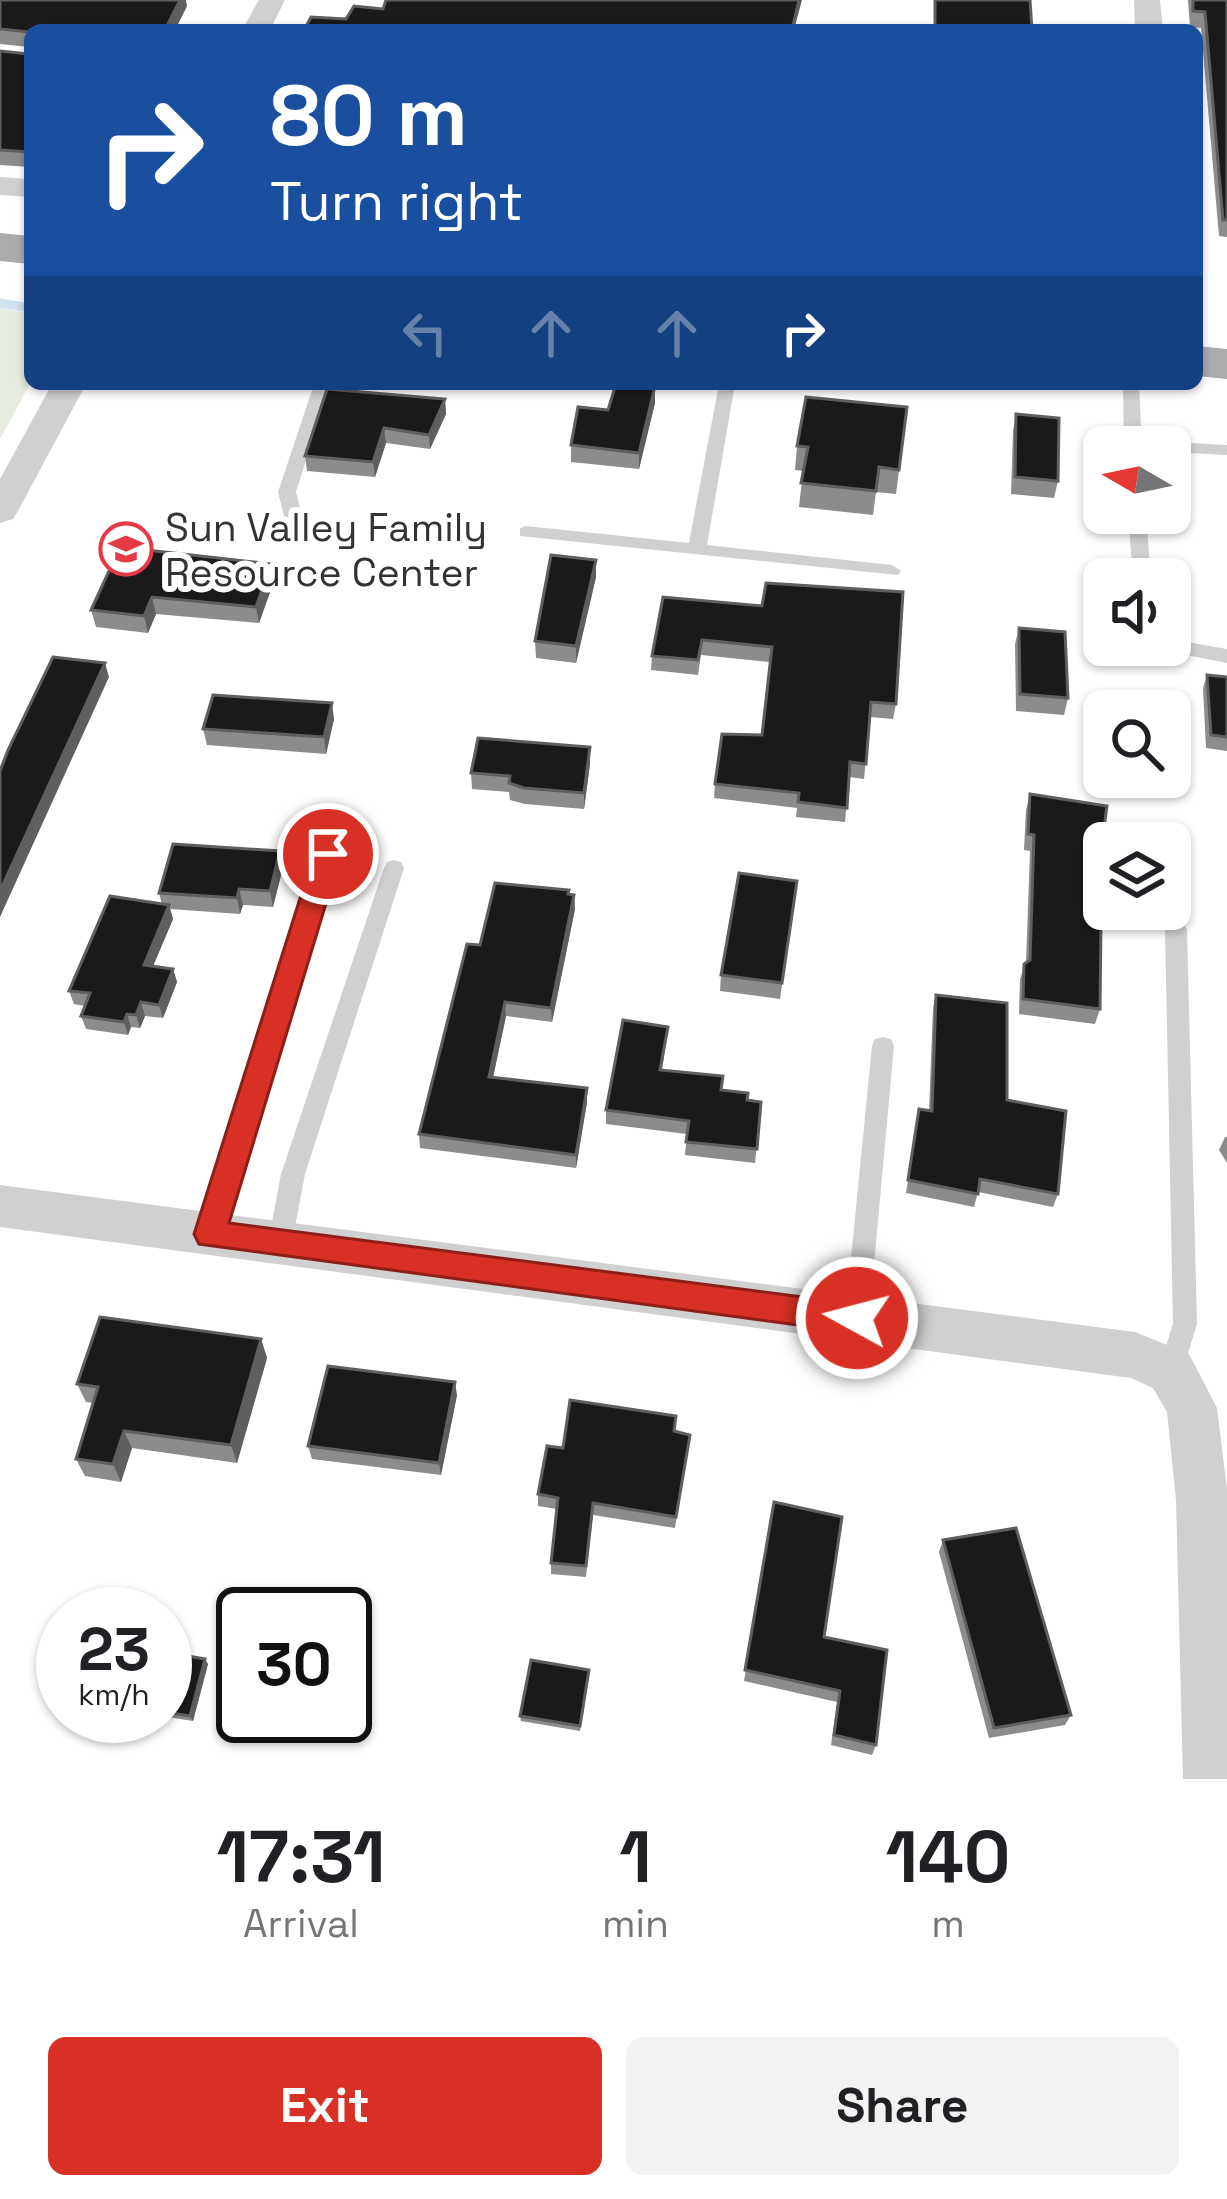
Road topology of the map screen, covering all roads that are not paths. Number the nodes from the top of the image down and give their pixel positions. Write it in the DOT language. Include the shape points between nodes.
graph roads {
  1 [pos="66,390"];
  2 [pos="320,390"];
  3 [pos="726,390"];
  4 [pos="1131,390"];
  5 [pos="1132,426"];
  6 [pos="1191,448"];
  7 [pos="1227,450"];
  8 [pos="0,512"];
  9 [pos="294,520"];
  10 [pos="526,532"];
  11 [pos="698,550"];
  12 [pos="892,571"];
  13 [pos="1191,649"];
  14 [pos="1227,656"];
  15 [pos="328,854"];
  16 [pos="394,868"];
  17 [pos="1176,930"];
  18 [pos="883,1046"];
  19 [pos="0,1207"];
  20 [pos="210,1234"];
  21 [pos="280,1243"];
  22 [pos="857,1318"];
  23 [pos="1171,1371"];
  24 [pos="1212,1779"];
  1 -- 8 [label="street"];
  2 -- 9 [label="lane" via="287,491"];
  3 -- 11 [label="lane"];
  4 -- 5 [label="lane"];
  6 -- 7 [label="lane"];
  10 -- 11 [label="lane"];
  11 -- 12 [label="lane"];
  13 -- 14 [label="lane"];
  15 -- 20 [label="lane"];
  16 -- 21 [label="lane" via="293,1174"];
  17 -- 23 [label="lane" via="1186,1324"];
  18 -- 22 [label="lane"];
  19 -- 20 [label="street"];
  20 -- 21 [label="street"];
  21 -- 22 [label="street"];
  22 -- 23 [label="street" via="1135,1355"];
  23 -- 24 [label="street" via="1192,1408 1202,1500"];
}
